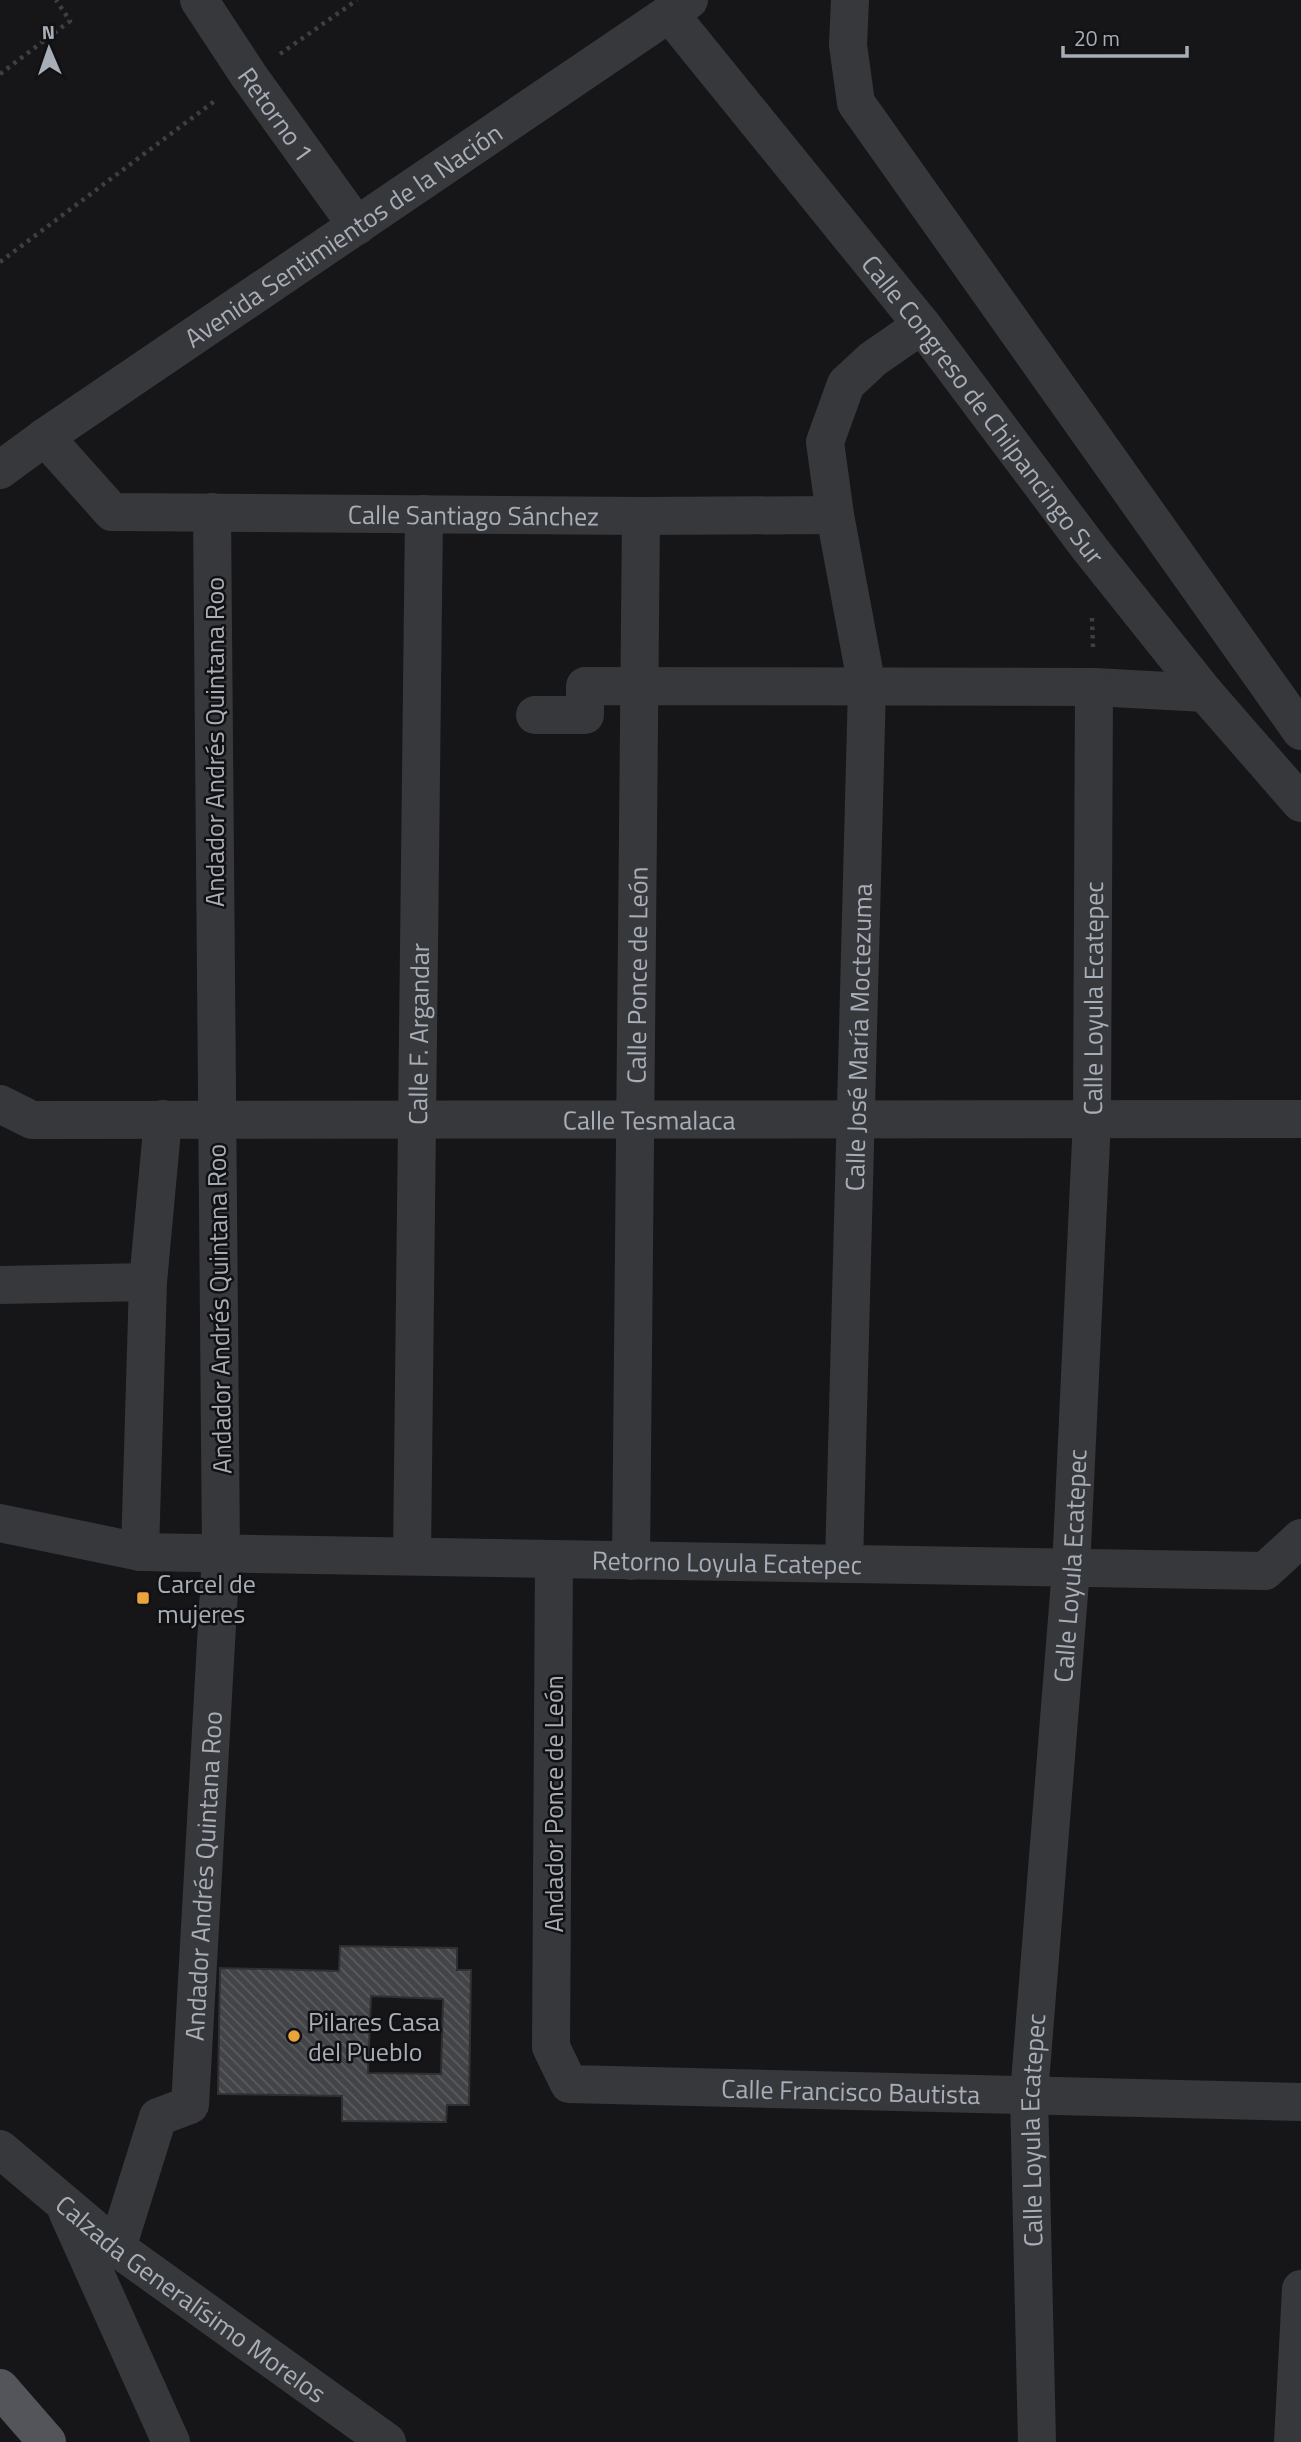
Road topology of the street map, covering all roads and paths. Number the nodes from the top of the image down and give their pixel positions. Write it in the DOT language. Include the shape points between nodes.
graph roads {
  1 [pos="55,0"];
  2 [pos="199,0"];
  3 [pos="356,0"];
  4 [pos="850,0"];
  5 [pos="679,7"];
  6 [pos="0,74"];
  7 [pos="249,76"];
  8 [pos="357,226"];
  9 [pos="0,262"];
  10 [pos="922,325"];
  11 [pos="45,437"];
  12 [pos="0,470"];
  13 [pos="212,512"];
  14 [pos="424,514"];
  15 [pos="835,515"];
  16 [pos="641,516"];
  17 [pos="641,687"];
  18 [pos="867,687"];
  19 [pos="1094,687"];
  20 [pos="1205,693"];
  21 [pos="535,715"];
  22 [pos="1301,731"];
  23 [pos="1301,803"];
  24 [pos="0,1104"];
  25 [pos="163,1119"];
  26 [pos="217,1119"];
  27 [pos="417,1119"];
  28 [pos="636,1119"];
  29 [pos="854,1119"];
  30 [pos="1092,1119"];
  31 [pos="1301,1119"];
  32 [pos="148,1282"];
  33 [pos="0,1285"];
  34 [pos="0,1522"];
  35 [pos="1301,1538"];
  36 [pos="140,1552"];
  37 [pos="222,1553"];
  38 [pos="412,1556"];
  39 [pos="554,1560"];
  40 [pos="631,1560"];
  41 [pos="844,1564"];
  42 [pos="1071,1569"];
  43 [pos="551,2047"];
  44 [pos="1029,2095"];
  45 [pos="1301,2102"];
  46 [pos="0,2149"];
  47 [pos="62,2199"];
  48 [pos="117,2248"];
  49 [pos="1301,2289"];
  50 [pos="0,2388"];
  51 [pos="47,2442"];
  52 [pos="171,2442"];
  53 [pos="387,2442"];
  54 [pos="1037,2442"];
  55 [pos="1293,2442"];
  1 -- 6 [label="path" via="70,21"];
  2 -- 7 [label="street, Retorno 1"];
  3 -- 7 [label="path"];
  4 -- 22 [label="street" via="848,45 856,103"];
  5 -- 8 [label="street, Avenida Sentimientos de la Nación"];
  5 -- 10 [label="street, Calle Congreso de Chilpancingo Sur"];
  7 -- 8 [label="street, Retorno 1"];
  7 -- 9 [label="path"];
  8 -- 11 [label="street, Avenida Sentimientos de la Nación"];
  10 -- 15 [label="street, Calle José María Moctezuma" via="846,384 825,442"];
  10 -- 20 [label="street, Calle Congreso de Chilpancingo Sur"];
  11 -- 12 [label="street, Avenida Sentimientos de la Nación"];
  11 -- 13 [label="street, Calle Santiago Sánchez" via="112,512"];
  13 -- 14 [label="street, Calle Santiago Sánchez"];
  13 -- 26 [label="street, Andador Andrés Quintana Roo"];
  14 -- 16 [label="street, Calle Santiago Sánchez"];
  14 -- 27 [label="street, Calle F. Argandar"];
  15 -- 16 [label="street, Calle Santiago Sánchez"];
  15 -- 18 [label="street, Calle José María Moctezuma"];
  16 -- 17 [label="street, Calle Ponce de León"];
  17 -- 18 [label="street"];
  17 -- 21 [label="street" via="585,686 585,715"];
  17 -- 28 [label="street, Calle Ponce de León"];
  18 -- 19 [label="street"];
  18 -- 29 [label="street, Calle José María Moctezuma"];
  19 -- 20 [label="street"];
  19 -- 30 [label="street, Calle Loyula Ecatepec"];
  20 -- 23 [label="street, Calle Congreso de Chilpancingo Sur"];
  24 -- 25 [label="street, Calle Tesmalaca" via="32,1120"];
  25 -- 26 [label="street, Calle Tesmalaca"];
  25 -- 32 [label="street"];
  26 -- 27 [label="street, Calle Tesmalaca"];
  26 -- 37 [label="street, Andador Andrés Quintana Roo"];
  27 -- 28 [label="street, Calle Tesmalaca"];
  27 -- 38 [label="street, Calle F. Argandar"];
  28 -- 29 [label="street, Calle Tesmalaca"];
  28 -- 40 [label="street, Calle Ponce de León"];
  29 -- 30 [label="street, Calle Tesmalaca"];
  29 -- 41 [label="street, Calle José María Moctezuma"];
  30 -- 31 [label="street, Calle Tesmalaca"];
  30 -- 42 [label="street, Calle Loyula Ecatepec"];
  32 -- 33 [label="street"];
  32 -- 36 [label="street"];
  34 -- 36 [label="street, Retorno Loyula Ecatepec"];
  35 -- 42 [label="street, Retorno Loyula Ecatepec" via="1265,1572"];
  36 -- 37 [label="street, Retorno Loyula Ecatepec"];
  37 -- 38 [label="street, Retorno Loyula Ecatepec"];
  37 -- 48 [label="street, Andador Andrés Quintana Roo" via="190,2105 158,2117"];
  38 -- 39 [label="street, Retorno Loyula Ecatepec"];
  39 -- 40 [label="street, Retorno Loyula Ecatepec"];
  39 -- 43 [label="street, Andador Ponce de León"];
  40 -- 41 [label="street, Retorno Loyula Ecatepec"];
  41 -- 42 [label="street, Retorno Loyula Ecatepec"];
  42 -- 44 [label="street, Calle Loyula Ecatepec"];
  43 -- 44 [label="street, Calle Francisco Bautista" via="569,2084"];
  44 -- 45 [label="street, Calle Francisco Bautista"];
  44 -- 54 [label="street, Calle Loyula Ecatepec"];
  46 -- 47 [label="street, Calzada Generalísimo Morelos"];
  47 -- 48 [label="street, Calzada Generalísimo Morelos"];
  47 -- 52 [label="street"];
  48 -- 53 [label="street, Calzada Generalísimo Morelos"];
  49 -- 55 [label="street"];
  50 -- 51 [label="main road"];
}
